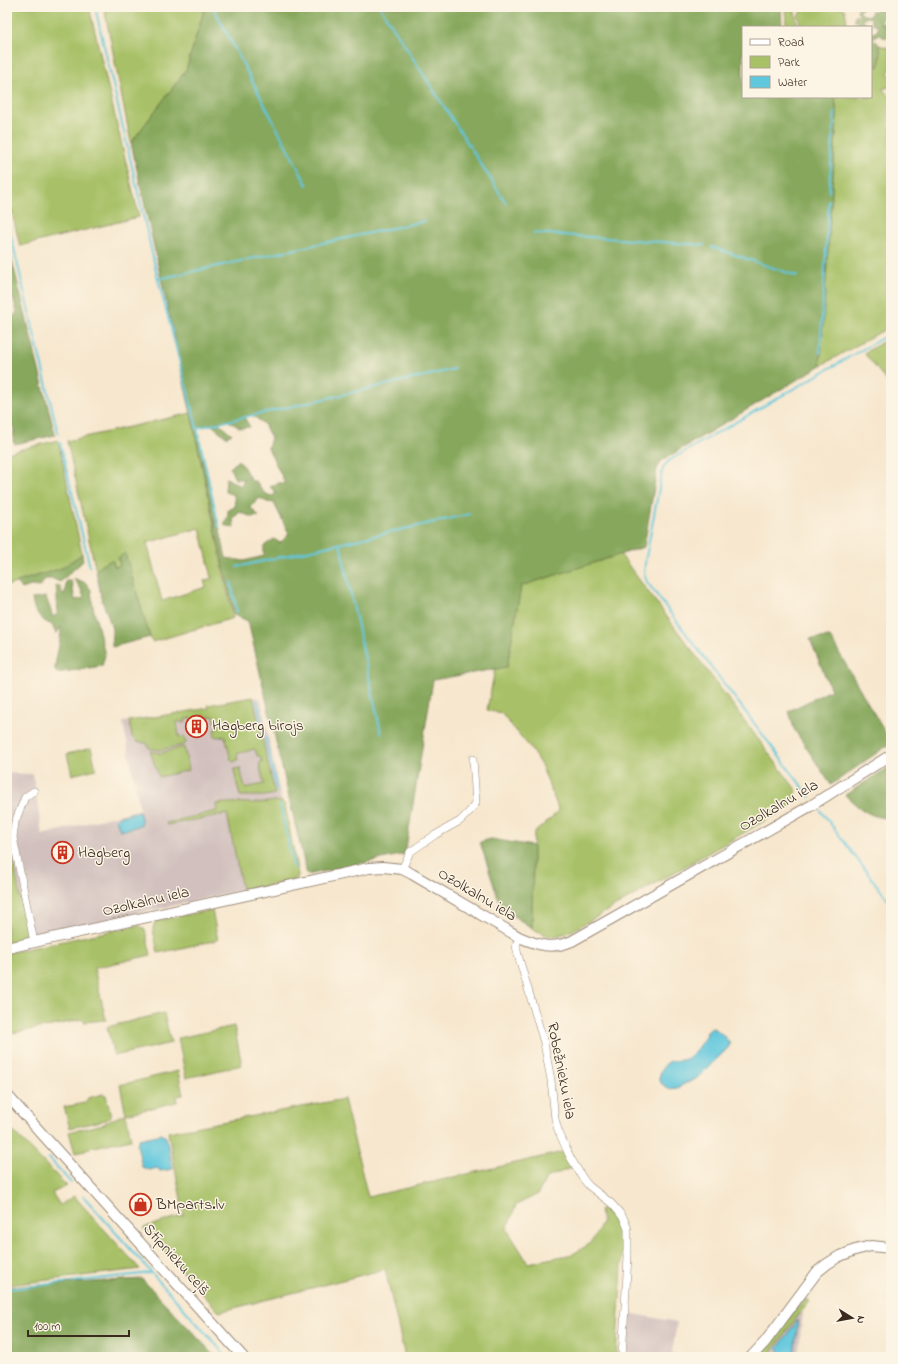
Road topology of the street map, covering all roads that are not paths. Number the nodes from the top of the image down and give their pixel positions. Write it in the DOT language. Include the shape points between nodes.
graph roads {
  1 [pos="891,755"];
  2 [pos="473,759"];
  3 [pos="34,791"];
  4 [pos="402,869"];
  5 [pos="519,937"];
  6 [pos="34,942"];
  7 [pos="7,948"];
  8 [pos="7,1095"];
  9 [pos="891,1248"];
  10 [pos="243,1357"];
  11 [pos="622,1357"];
  12 [pos="751,1357"];
  1 -- 5 [label="street, Ozolkalnu iela" via="812,805 572,941 551,946 540,945"];
  2 -- 4 [label="street" via="476,803 460,821 410,852"];
  3 -- 6 [label="street" via="25,797 15,822 13,837"];
  4 -- 5 [label="street, Ozolkalnu iela"];
  4 -- 6 [label="street, Ozolkalnu iela" via="369,868"];
  5 -- 11 [label="street, Robežnieku iela" via="516,946 544,1044 558,1130 584,1180 611,1203 624,1219 628,1229"];
  6 -- 7 [label="street, Ozolkalnu iela"];
  8 -- 10 [label="street, Stīpnieku ceļš"];
  9 -- 12 [label="street" via="871,1246 846,1253 827,1264 817,1272 766,1342"];
}
